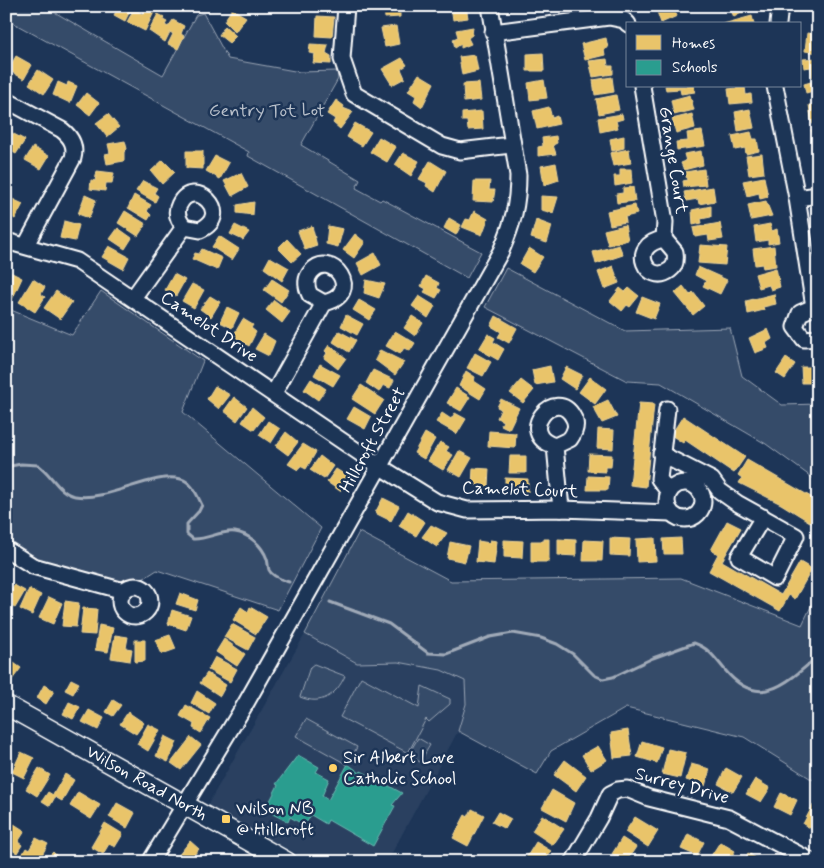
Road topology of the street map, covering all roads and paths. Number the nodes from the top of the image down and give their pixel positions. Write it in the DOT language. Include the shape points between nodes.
graph roads {
  1 [pos="346,6"];
  2 [pos="490,6"];
  3 [pos="780,6"];
  4 [pos="626,22"];
  5 [pos="778,22"];
  6 [pos="493,32"];
  7 [pos="642,88"];
  8 [pos="775,88"];
  9 [pos="6,100"];
  10 [pos="511,145"];
  11 [pos="818,195"];
  12 [pos="797,198"];
  13 [pos="184,227"];
  14 [pos="664,239"];
  15 [pos="6,240"];
  16 [pos="26,245"];
  17 [pos="132,298"];
  18 [pos="324,303"];
  19 [pos="816,309"];
  20 [pos="818,338"];
  21 [pos="274,393"];
  22 [pos="667,409"];
  23 [pos="555,446"];
  24 [pos="661,454"];
  25 [pos="379,466"];
  26 [pos="720,491"];
  27 [pos="669,492"];
  28 [pos="702,494"];
  29 [pos="561,509"];
  30 [pos="671,513"];
  31 [pos="763,516"];
  32 [pos="6,549"];
  33 [pos="124,591"];
  34 [pos="6,705"];
  35 [pos="184,806"];
  36 [pos="150,862"];
  37 [pos="286,862"];
  38 [pos="573,862"];
  39 [pos="813,862"];
  1 -- 10 [label="street" via="342,60 354,94 442,146 460,151"];
  2 -- 6 [label="street, Hillcroft Street"];
  3 -- 5 [label="street"];
  4 -- 6 [label="street" via="609,17"];
  6 -- 10 [label="street, Hillcroft Street"];
  7 -- 14 [label="street, Grange Court" via="665,222"];
  8 -- 12 [label="street"];
  9 -- 16 [label="street" via="62,130 75,151"];
  10 -- 25 [label="street, Hillcroft Street" via="518,175 518,202 512,225 501,251"];
  11 -- 12 [label="street"];
  12 -- 19 [label="street"];
  13 -- 17 [label="street"];
  15 -- 16 [label="street, Camelot Drive"];
  16 -- 17 [label="street, Camelot Drive" via="78,261"];
  17 -- 21 [label="street, Camelot Drive"];
  18 -- 21 [label="street"];
  19 -- 20 [label="street" via="800,313 795,327 804,338"];
  21 -- 25 [label="street, Camelot Drive"];
  22 -- 24 [label="street"];
  23 -- 29 [label="street"];
  24 -- 26 [label="street" via="712,480"];
  24 -- 27 [label="street" via="659,479"];
  25 -- 29 [label="street, Camelot Court" via="437,502 467,510"];
  25 -- 35 [label="street, Hillcroft Street" via="246,703"];
  26 -- 28 [label="street"];
  26 -- 31 [label="street"];
  27 -- 28 [label="street" via="686,483 695,486"];
  27 -- 30 [label="street" via="667,499"];
  28 -- 30 [label="street" via="702,506 695,517 682,519"];
  29 -- 30 [label="street, Camelot Court"];
  32 -- 33 [label="street" via="32,566"];
  34 -- 35 [label="main road, Wilson Road North"];
  35 -- 36 [label="street, Hillcroft Street"];
  35 -- 37 [label="main road, Wilson Road North"];
  38 -- 39 [label="street, Surrey Drive" via="610,794 628,789 649,798 729,818"];
}
